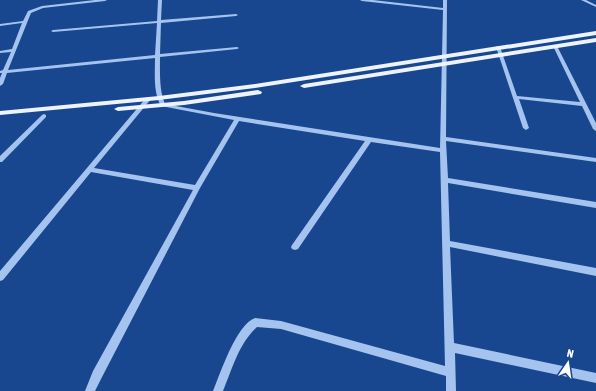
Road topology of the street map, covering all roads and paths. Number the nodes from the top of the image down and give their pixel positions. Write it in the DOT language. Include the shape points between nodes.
graph roads {
  1 [pos="105,0"];
  2 [pos="160,0"];
  3 [pos="362,0"];
  4 [pos="445,0"];
  5 [pos="583,0"];
  6 [pos="596,6"];
  7 [pos="445,9"];
  8 [pos="236,15"];
  9 [pos="159,21"];
  10 [pos="24,22"];
  11 [pos="0,25"];
  12 [pos="53,31"];
  13 [pos="596,33"];
  14 [pos="596,40"];
  15 [pos="554,46"];
  16 [pos="237,48"];
  17 [pos="13,50"];
  18 [pos="500,51"];
  19 [pos="0,52"];
  20 [pos="446,55"];
  21 [pos="158,56"];
  22 [pos="445,64"];
  23 [pos="2,72"];
  24 [pos="0,84"];
  25 [pos="516,97"];
  26 [pos="148,99"];
  27 [pos="161,102"];
  28 [pos="583,104"];
  29 [pos="142,107"];
  30 [pos="0,113"];
  31 [pos="44,116"];
  32 [pos="237,119"];
  33 [pos="0,120"];
  34 [pos="526,128"];
  35 [pos="596,129"];
  36 [pos="369,140"];
  37 [pos="443,140"];
  38 [pos="444,152"];
  39 [pos="0,160"];
  40 [pos="596,160"];
  41 [pos="90,170"];
  42 [pos="444,180"];
  43 [pos="197,188"];
  44 [pos="596,205"];
  45 [pos="446,243"];
  46 [pos="295,247"];
  47 [pos="596,272"];
  48 [pos="0,277"];
  49 [pos="449,347"];
  50 [pos="450,372"];
  51 [pos="596,378"];
  52 [pos="90,391"];
  53 [pos="218,391"];
  54 [pos="451,391"];
  1 -- 10 [label="street" via="36,8 29,12"];
  2 -- 9 [label="street"];
  3 -- 7 [label="street"];
  4 -- 7 [label="street"];
  5 -- 6 [label="street"];
  7 -- 20 [label="street"];
  8 -- 9 [label="street"];
  9 -- 12 [label="street"];
  9 -- 21 [label="street"];
  10 -- 11 [label="street"];
  10 -- 17 [label="street"];
  13 -- 18 [label="main road"];
  14 -- 15 [label="main road"];
  15 -- 18 [label="main road"];
  15 -- 28 [label="street"];
  16 -- 21 [label="street"];
  17 -- 19 [label="street"];
  17 -- 23 [label="street"];
  18 -- 20 [label="main road"];
  18 -- 22 [label="main road"];
  18 -- 25 [label="street"];
  20 -- 22 [label="street"];
  20 -- 27 [label="main road"];
  21 -- 23 [label="street"];
  21 -- 27 [label="street"];
  22 -- 27 [label="main road" via="322,83"];
  22 -- 37 [label="street"];
  23 -- 24 [label="street"];
  25 -- 28 [label="street"];
  25 -- 34 [label="street"];
  26 -- 27 [label="main road"];
  26 -- 29 [label="street"];
  26 -- 30 [label="main road"];
  27 -- 29 [label="main road"];
  27 -- 32 [label="street"];
  28 -- 35 [label="street"];
  29 -- 31 [label="main road"];
  29 -- 41 [label="street"];
  31 -- 33 [label="main road"];
  31 -- 39 [label="street"];
  32 -- 36 [label="street"];
  32 -- 43 [label="street"];
  36 -- 38 [label="street"];
  36 -- 46 [label="street"];
  37 -- 38 [label="street"];
  37 -- 40 [label="street"];
  38 -- 42 [label="street"];
  41 -- 43 [label="street"];
  41 -- 48 [label="street"];
  42 -- 44 [label="street"];
  42 -- 45 [label="street"];
  43 -- 52 [label="street"];
  45 -- 47 [label="street"];
  45 -- 49 [label="street"];
  49 -- 50 [label="street"];
  49 -- 51 [label="street"];
  50 -- 53 [label="street" via="281,325 255,322 247,328 239,342"];
  50 -- 54 [label="street"];
}
